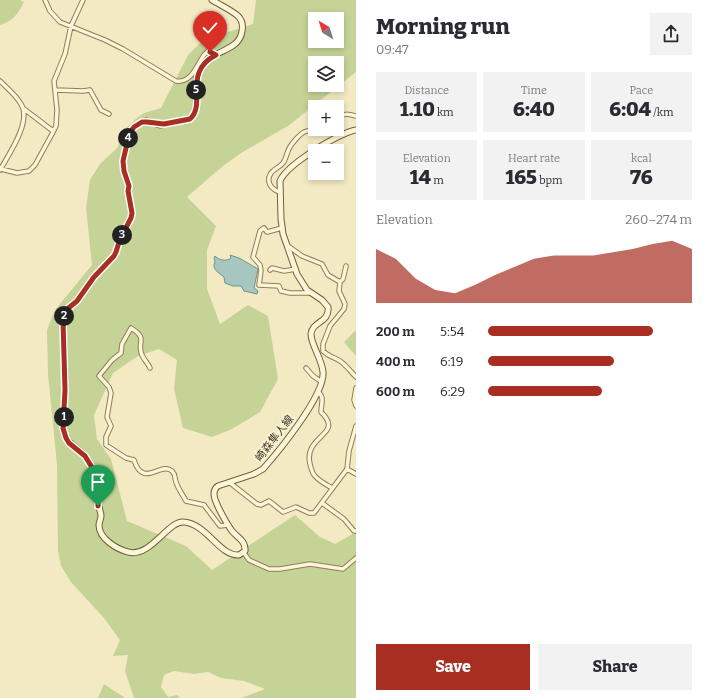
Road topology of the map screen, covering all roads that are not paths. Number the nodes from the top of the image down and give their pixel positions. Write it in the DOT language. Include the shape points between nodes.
graph roads {
  1 [pos="45,0"];
  2 [pos="83,0"];
  3 [pos="212,0"];
  4 [pos="71,26"];
  5 [pos="216,55"];
  6 [pos="0,81"];
  7 [pos="55,90"];
  8 [pos="24,109"];
  9 [pos="109,114"];
  10 [pos="344,114"];
  11 [pos="356,116"];
  12 [pos="355,130"];
  13 [pos="53,131"];
  14 [pos="308,131"];
  15 [pos="0,169"];
  16 [pos="280,192"];
  17 [pos="282,228"];
  18 [pos="288,246"];
  19 [pos="346,266"];
  20 [pos="296,268"];
  21 [pos="270,270"];
  22 [pos="340,282"];
  23 [pos="310,293"];
  24 [pos="150,368"];
  25 [pos="306,368"];
  26 [pos="356,377"];
  27 [pos="322,382"];
  28 [pos="356,388"];
  29 [pos="318,392"];
  30 [pos="356,406"];
  31 [pos="356,429"];
  32 [pos="347,469"];
  33 [pos="356,474"];
  34 [pos="228,482"];
  35 [pos="332,488"];
  36 [pos="322,502"];
  37 [pos="228,525"];
  38 [pos="356,531"];
  39 [pos="244,553"];
  40 [pos="356,558"];
  1 -- 4 [label="street" via="54,17"];
  2 -- 4 [label="street"];
  3 -- 5 [label="main road" via="238,16 243,28 239,41"];
  4 -- 5 [label="street" via="123,49 176,81 189,78 207,52"];
  4 -- 7 [label="street" via="66,54 54,81"];
  5 -- 39 [label="main road" via="206,62 197,77 197,102 190,119 164,124 142,122 134,127 129,135 123,161 129,186 131,218 114,256 64,314 63,428 69,443 85,456 96,474 101,518 99,525 101,534 109,542 129,552 141,552 175,524 184,522 197,526 230,554"];
  6 -- 8 [label="street"];
  7 -- 9 [label="street" via="90,90 101,110"];
  7 -- 13 [label="street" via="57,110 56,126"];
  8 -- 13 [label="street"];
  8 -- 15 [label="street" via="20,131"];
  10 -- 11 [label="street"];
  12 -- 16 [label="main road, 崎森隼人線" via="317,148 289,170 280,181"];
  13 -- 15 [label="street" via="32,169 17,173"];
  14 -- 16 [label="street" via="299,136 283,164 272,173 270,186"];
  16 -- 17 [label="main road, 崎森隼人線"];
  17 -- 18 [label="main road, 崎森隼人線"];
  17 -- 23 [label="street" via="267,232 264,228 260,231 253,257 260,265 259,284 278,286 281,291 290,293"];
  18 -- 20 [label="main road, 崎森隼人線"];
  18 -- 22 [label="street" via="302,256 322,264 328,274"];
  19 -- 22 [label="street"];
  20 -- 21 [label="street" via="286,271 272,268"];
  20 -- 23 [label="main road, 崎森隼人線" via="300,280"];
  22 -- 26 [label="street" via="339,291 345,304 344,309 330,326 323,351 328,356 338,359"];
  23 -- 27 [label="main road, 崎森隼人線" via="324,303 328,310 325,318 311,333 322,366"];
  24 -- 37 [label="street" via="141,353 140,334 131,328 122,344 121,353 99,376 111,393 107,417 111,426 106,437 106,445 109,449 134,460 138,469 146,473 169,469 176,476 176,482 186,501 204,505 220,526"];
  25 -- 27 [label="street" via="312,376"];
  27 -- 29 [label="main road, 崎森隼人線"];
  28 -- 30 [label="street"];
  29 -- 34 [label="main road, 崎森隼人線" via="307,412 264,469"];
  29 -- 35 [label="street" via="321,394 321,412 329,427 313,445 309,460 315,476"];
  31 -- 32 [label="street"];
  32 -- 33 [label="street"];
  32 -- 35 [label="street"];
  34 -- 36 [label="street" via="257,504 269,502 283,512 296,507 314,513"];
  34 -- 37 [label="main road, 崎森隼人線" via="218,486 214,494"];
  35 -- 36 [label="street"];
  36 -- 38 [label="street"];
  37 -- 39 [label="main road, 崎森隼人線" via="243,542"];
  39 -- 40 [label="street" via="249,560 274,569 310,564 343,569"];
}
